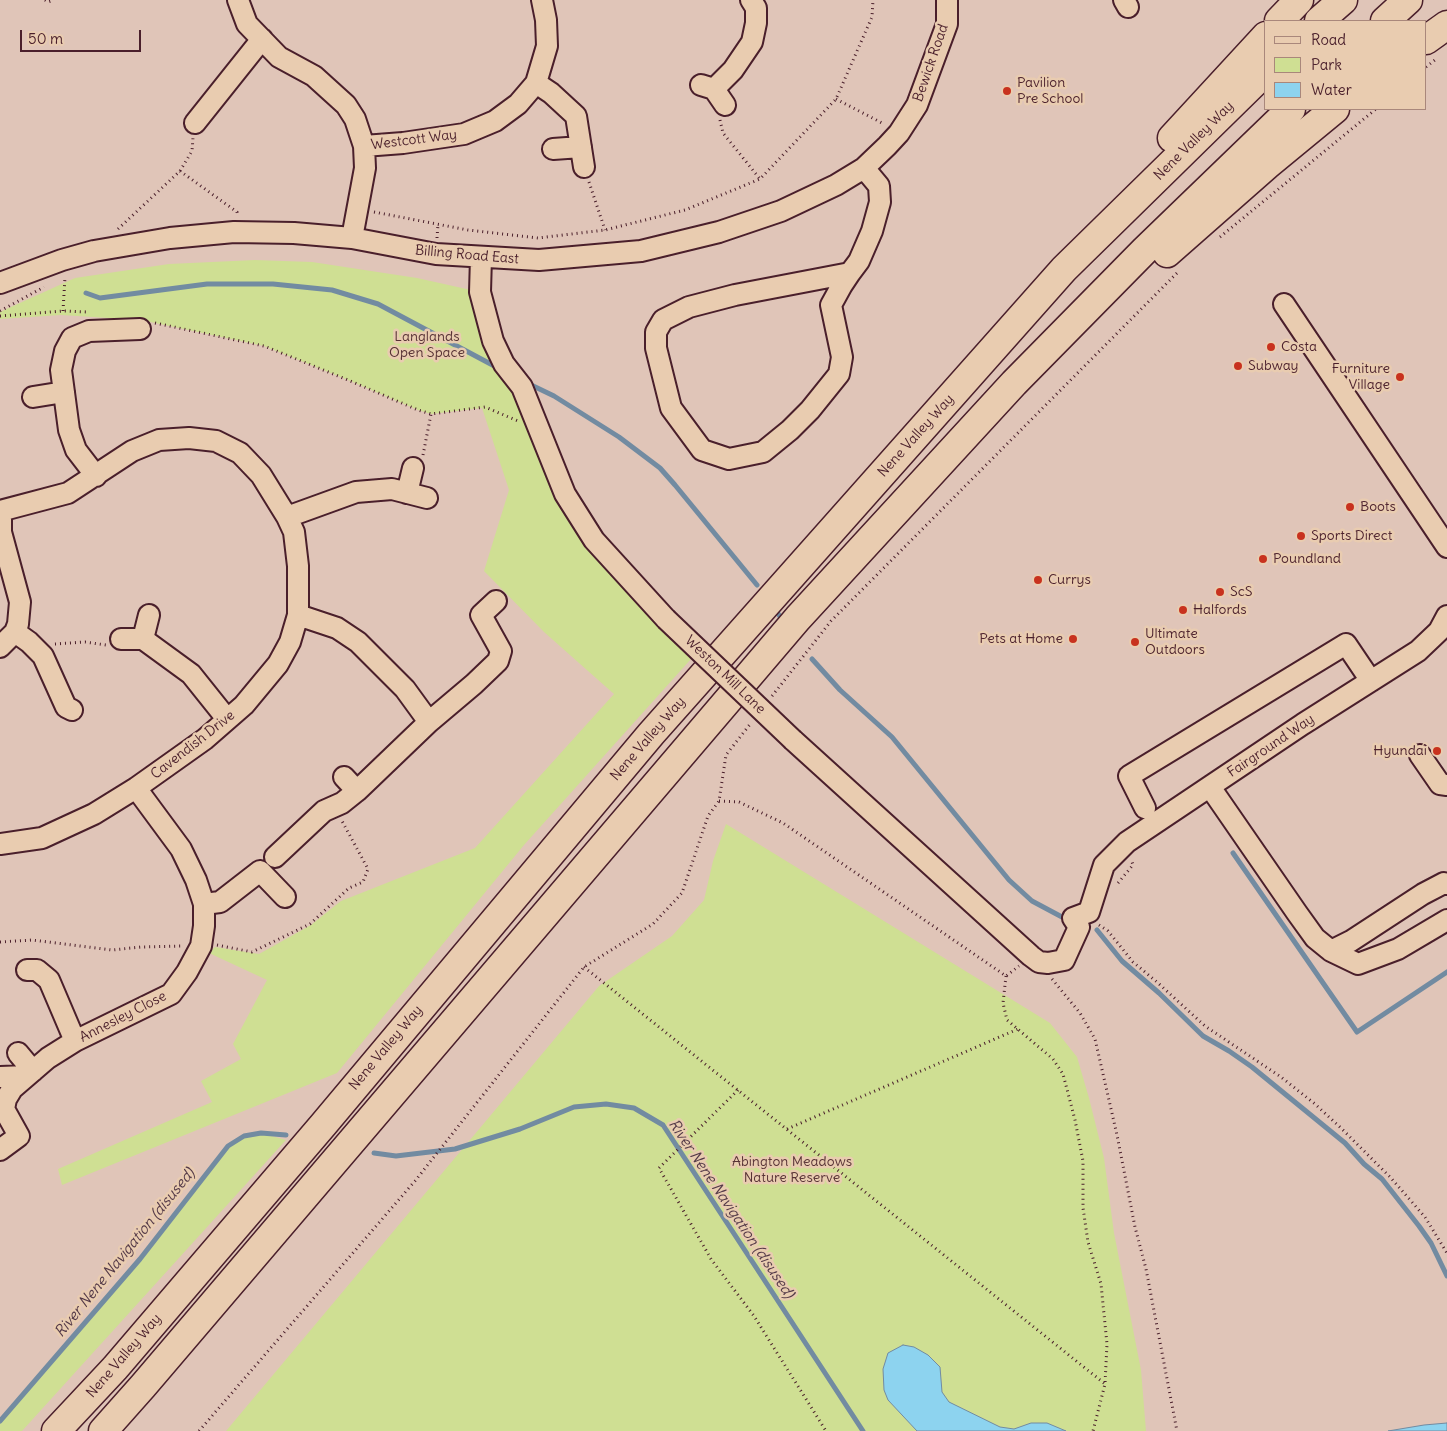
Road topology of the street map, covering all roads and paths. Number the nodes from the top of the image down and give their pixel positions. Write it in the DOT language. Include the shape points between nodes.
graph roads {
  1 [pos="45,0"];
  2 [pos="54,0"];
  3 [pos="238,0"];
  4 [pos="542,0"];
  5 [pos="751,0"];
  6 [pos="872,0"];
  7 [pos="946,0"];
  8 [pos="1299,0"];
  9 [pos="1343,0"];
  10 [pos="1408,0"];
  11 [pos="1280,20"];
  12 [pos="1321,20"];
  13 [pos="1386,20"];
  14 [pos="1447,25"];
  15 [pos="1264,38"];
  16 [pos="262,39"];
  17 [pos="1427,39"];
  18 [pos="1264,73"];
  19 [pos="536,83"];
  20 [pos="713,93"];
  21 [pos="836,99"];
  22 [pos="1290,110"];
  23 [pos="1334,110"];
  24 [pos="1375,110"];
  25 [pos="195,122"];
  26 [pos="893,140"];
  27 [pos="364,146"];
  28 [pos="581,147"];
  29 [pos="553,148"];
  30 [pos="584,167"];
  31 [pos="864,168"];
  32 [pos="180,171"];
  33 [pos="760,179"];
  34 [pos="356,209"];
  35 [pos="604,230"];
  36 [pos="234,232"];
  37 [pos="352,238"];
  38 [pos="1218,239"];
  39 [pos="94,251"];
  40 [pos="481,257"];
  41 [pos="1064,269"];
  42 [pos="1181,270"];
  43 [pos="850,273"];
  44 [pos="57,280"];
  45 [pos="0,282"];
  46 [pos="49,284"];
  47 [pos="1284,304"];
  48 [pos="0,311"];
  49 [pos="63,311"];
  50 [pos="96,313"];
  51 [pos="0,316"];
  52 [pos="145,326"];
  53 [pos="1014,382"];
  54 [pos="64,392"];
  55 [pos="33,397"];
  56 [pos="431,414"];
  57 [pos="538,425"];
  58 [pos="413,468"];
  59 [pos="96,476"];
  60 [pos="406,493"];
  61 [pos="426,498"];
  62 [pos="0,511"];
  63 [pos="287,517"];
  64 [pos="1447,547"];
  65 [pos="496,601"];
  66 [pos="148,615"];
  67 [pos="298,615"];
  68 [pos="1447,616"];
  69 [pos="22,637"];
  70 [pos="121,639"];
  71 [pos="143,639"];
  72 [pos="1447,642"];
  73 [pos="0,647"];
  74 [pos="1418,651"];
  75 [pos="1371,682"];
  76 [pos="767,703"];
  77 [pos="72,710"];
  78 [pos="755,718"];
  79 [pos="227,719"];
  80 [pos="428,722"];
  81 [pos="1420,755"];
  82 [pos="1447,785"];
  83 [pos="1210,786"];
  84 [pos="136,788"];
  85 [pos="719,801"];
  86 [pos="1145,808"];
  87 [pos="0,844"];
  88 [pos="275,857"];
  89 [pos="1447,884"];
  90 [pos="284,896"];
  91 [pos="204,904"];
  92 [pos="1447,920"];
  93 [pos="1076,922"];
  94 [pos="1331,951"];
  95 [pos="1035,959"];
  96 [pos="584,968"];
  97 [pos="27,970"];
  98 [pos="1006,976"];
  99 [pos="1018,1029"];
  100 [pos="75,1041"];
  101 [pos="18,1053"];
  102 [pos="18,1078"];
  103 [pos="738,1090"];
  104 [pos="787,1129"];
  105 [pos="0,1150"];
  106 [pos="1447,1253"];
  107 [pos="1106,1384"];
  108 [pos="56,1431"];
  109 [pos="104,1431"];
  110 [pos="199,1431"];
  111 [pos="826,1431"];
  112 [pos="1093,1431"];
  113 [pos="1177,1431"];
  1 -- 2 [label="path"];
  3 -- 16 [label="street" via="247,24"];
  4 -- 19 [label="street, Westcott Way" via="547,46"];
  5 -- 20 [label="street" via="756,8 752,42"];
  6 -- 21 [label="path" via="872,17"];
  7 -- 26 [label="street, Bewick Road" via="947,24 928,78 917,105"];
  8 -- 11 [label="highway"];
  9 -- 12 [label="highway"];
  10 -- 13 [label="highway"];
  14 -- 17 [label="highway"];
  15 -- 41 [label="highway" via="1108,210"];
  16 -- 25 [label="street"];
  16 -- 27 [label="street" via="279,57 314,76 346,105 355,119"];
  18 -- 41 [label="highway, Nene Valley Way"];
  19 -- 27 [label="street, Westcott Way" via="518,104 495,121 464,134"];
  19 -- 28 [label="street" via="576,116"];
  20 -- 33 [label="path" via="723,133"];
  21 -- 26 [label="path" via="873,117"];
  21 -- 33 [label="path"];
  22 -- 53 [label="highway"];
  23 -- 53 [label="highway"];
  24 -- 38 [label="path"];
  25 -- 32 [label="path" via="192,151"];
  26 -- 31 [label="street, Billing Road East"];
  27 -- 34 [label="street" via="365,168"];
  28 -- 29 [label="street"];
  28 -- 30 [label="street"];
  30 -- 35 [label="path"];
  31 -- 40 [label="street, Billing Road East" via="781,210 719,232 649,249 539,260"];
  31 -- 43 [label="street" via="878,186 880,202 872,231"];
  32 -- 36 [label="path" via="237,212"];
  32 -- 39 [label="path"];
  33 -- 35 [label="path" via="684,210"];
  34 -- 35 [label="path" via="468,230 538,238"];
  34 -- 37 [label="street"];
  36 -- 37 [label="street, Billing Road East"];
  36 -- 39 [label="street, Billing Road East" via="170,238"];
  37 -- 40 [label="street, Billing Road East" via="424,253"];
  39 -- 45 [label="street, Billing Road East"];
  40 -- 57 [label="street, Weston Mill Lane" via="480,292 493,341 504,364 522,387"];
  41 -- 108 [label="highway, Nene Valley Way" via="652,734 304,1147 115,1368"];
  42 -- 76 [label="path" via="831,621"];
  43 -- 43 [label="street" via="832,305 842,357 839,374 810,410 763,452 729,459 702,450 671,408 656,348 656,332 663,320 688,307 707,302"];
  44 -- 49 [label="path" via="65,276"];
  46 -- 48 [label="path"];
  47 -- 64 [label="street"];
  49 -- 50 [label="path"];
  49 -- 51 [label="path"];
  52 -- 54 [label="street" via="88,330 72,338 61,370"];
  52 -- 56 [label="path" via="264,346"];
  53 -- 109 [label="highway" via="798,618"];
  54 -- 55 [label="street"];
  54 -- 59 [label="street" via="69,430 76,450"];
  56 -- 57 [label="path" via="485,407 512,419"];
  56 -- 58 [label="path" via="421,466"];
  57 -- 95 [label="street, Weston Mill Lane, bridge" via="565,494 594,540 666,619 793,740"];
  58 -- 60 [label="street"];
  59 -- 62 [label="street, Cavendish Drive" via="68,493"];
  59 -- 63 [label="street, Cavendish Drive" via="132,451 159,440 189,438 216,441 240,454 261,475"];
  60 -- 61 [label="street"];
  60 -- 63 [label="street" via="392,489 356,492"];
  62 -- 69 [label="street" via="1,532 20,602 18,624"];
  63 -- 67 [label="street, Cavendish Drive" via="294,532 297,558"];
  65 -- 80 [label="street" via="481,615 502,651 498,662"];
  66 -- 71 [label="street"];
  67 -- 79 [label="street, Cavendish Drive" via="290,642 278,664"];
  67 -- 80 [label="street" via="337,628 358,642 405,689"];
  68 -- 74 [label="street" via="1439,631"];
  69 -- 70 [label="path" via="48,644 85,642 112,645"];
  69 -- 73 [label="street"];
  69 -- 77 [label="street" via="43,656 66,707"];
  70 -- 71 [label="street"];
  71 -- 79 [label="street" via="192,674"];
  72 -- 74 [label="street"];
  74 -- 75 [label="street, Fairground Way"];
  75 -- 83 [label="street, Fairground Way"];
  75 -- 86 [label="street" via="1346,644 1129,776"];
  78 -- 85 [label="path" via="726,755"];
  79 -- 84 [label="street, Cavendish Drive" via="205,739"];
  80 -- 88 [label="street" via="347,790"];
  81 -- 82 [label="street" via="1440,784"];
  83 -- 93 [label="street, Fairground Way" via="1126,842 1104,865 1089,912"];
  83 -- 94 [label="street" via="1315,938"];
  84 -- 87 [label="street, Cavendish Drive" via="94,814 42,838"];
  84 -- 91 [label="street, Annesley Close" via="182,849"];
  85 -- 96 [label="path" via="708,816 682,893 653,924"];
  85 -- 98 [label="path" via="739,802 783,823"];
  89 -- 94 [label="street" via="1423,894"];
  90 -- 91 [label="street" via="260,871 220,902"];
  91 -- 100 [label="street, Annesley Close" via="201,946 171,994"];
  92 -- 94 [label="street" via="1398,949 1358,964"];
  93 -- 95 [label="street" via="1064,960 1048,963"];
  93 -- 106 [label="path" via="1096,924 1108,931 1132,962 1205,1026 1315,1104 1390,1177 1425,1217"];
  95 -- 98 [label="path"];
  95 -- 113 [label="path" via="1080,1013 1095,1039 1146,1269"];
  96 -- 103 [label="path"];
  96 -- 110 [label="path" via="368,1237"];
  97 -- 100 [label="street" via="37,970 49,980"];
  98 -- 99 [label="path" via="1003,1003 1006,1020"];
  99 -- 104 [label="path"];
  99 -- 107 [label="path" via="1053,1059 1063,1074 1075,1120 1083,1161 1083,1208 1088,1242 1101,1284 1107,1344"];
  100 -- 102 [label="street, Annesley Close"];
  101 -- 102 [label="street"];
  102 -- 105 [label="street" via="4,1109 19,1136"];
  103 -- 104 [label="path"];
  103 -- 111 [label="path" via="659,1168 711,1259 754,1316"];
  104 -- 107 [label="path"];
  107 -- 112 [label="path"];
}
